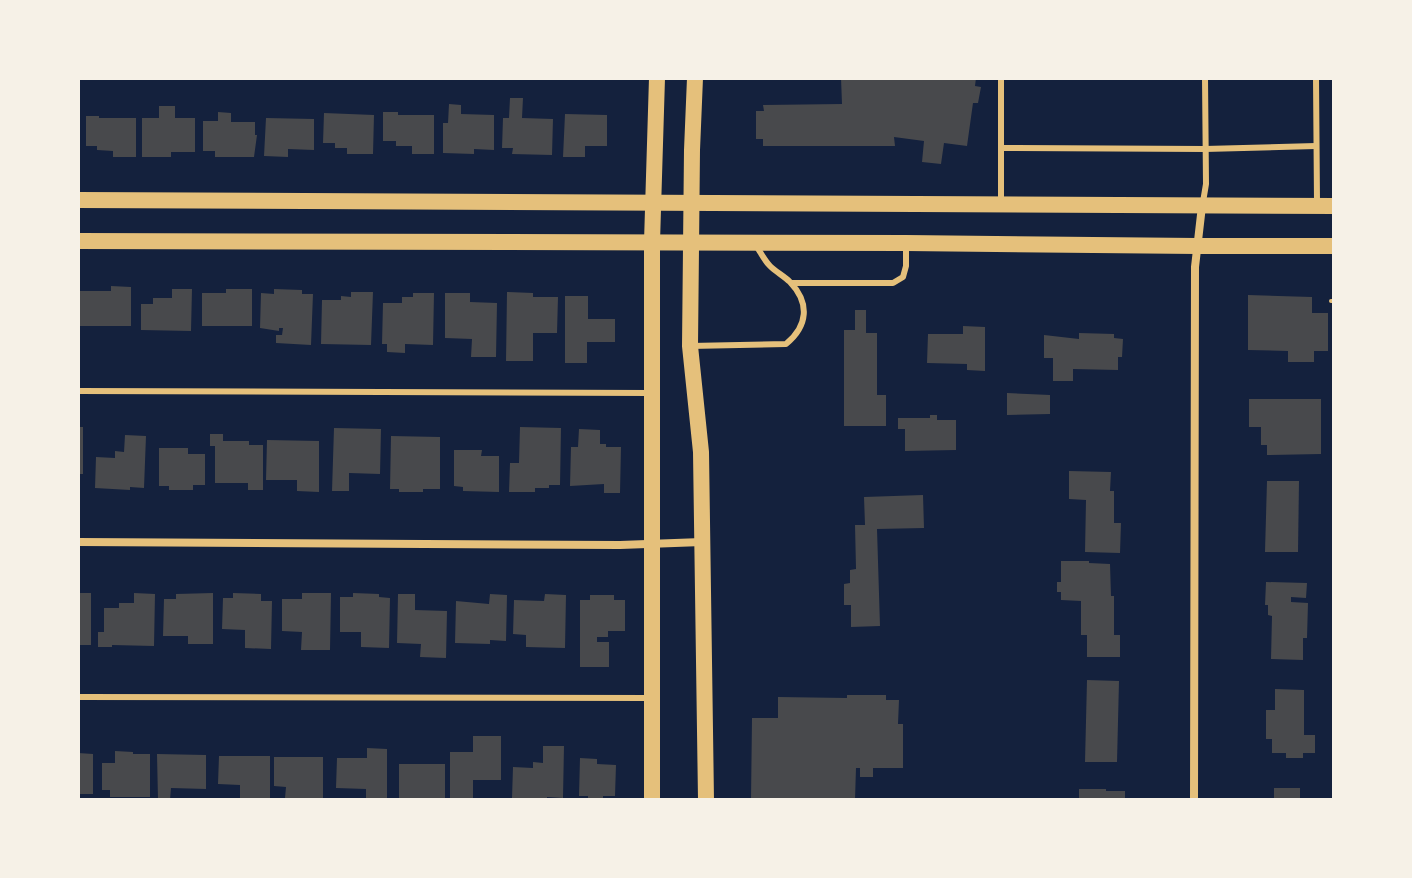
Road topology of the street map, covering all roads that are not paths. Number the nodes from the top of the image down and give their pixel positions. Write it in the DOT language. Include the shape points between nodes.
graph roads {
  1 [pos="657,78"];
  2 [pos="695,78"];
  3 [pos="1001,78"];
  4 [pos="1205,78"];
  5 [pos="1316,78"];
  6 [pos="1316,146"];
  7 [pos="1002,148"];
  8 [pos="1205,149"];
  9 [pos="78,200"];
  10 [pos="653,202"];
  11 [pos="691,202"];
  12 [pos="1001,205"];
  13 [pos="1202,206"];
  14 [pos="1326,206"];
  15 [pos="78,241"];
  16 [pos="652,242"];
  17 [pos="691,242"];
  18 [pos="754,242"];
  19 [pos="906,243"];
  20 [pos="1197,246"];
  21 [pos="1334,246"];
  22 [pos="792,283"];
  23 [pos="690,346"];
  24 [pos="78,391"];
  25 [pos="651,393"];
  26 [pos="78,542"];
  27 [pos="702,542"];
  28 [pos="651,544"];
  29 [pos="78,697"];
  30 [pos="651,698"];
  31 [pos="652,800"];
  32 [pos="706,800"];
  33 [pos="1194,800"];
  1 -- 10 [label="main road"];
  2 -- 11 [label="main road"];
  3 -- 7 [label="lane"];
  4 -- 8 [label="lane"];
  5 -- 6 [label="lane"];
  6 -- 8 [label="lane"];
  6 -- 14 [label="lane"];
  7 -- 8 [label="lane"];
  7 -- 12 [label="lane"];
  8 -- 13 [label="lane"];
  9 -- 10 [label="main road"];
  10 -- 11 [label="main road"];
  10 -- 16 [label="main road"];
  11 -- 12 [label="main road"];
  11 -- 17 [label="main road"];
  12 -- 13 [label="main road"];
  13 -- 14 [label="main road"];
  13 -- 20 [label="street"];
  15 -- 16 [label="main road"];
  16 -- 17 [label="main road"];
  16 -- 25 [label="main road"];
  17 -- 18 [label="main road"];
  17 -- 23 [label="main road"];
  18 -- 19 [label="main road"];
  18 -- 22 [label="lane" via="770,266"];
  19 -- 20 [label="main road"];
  19 -- 22 [label="lane" via="903,277 893,283"];
  20 -- 21 [label="main road"];
  20 -- 33 [label="street"];
  22 -- 23 [label="lane" via="804,306 804,319 786,344"];
  23 -- 27 [label="main road" via="701,452"];
  24 -- 25 [label="lane"];
  25 -- 28 [label="main road"];
  26 -- 28 [label="street"];
  27 -- 28 [label="street"];
  27 -- 32 [label="main road"];
  28 -- 30 [label="main road"];
  29 -- 30 [label="lane"];
  30 -- 31 [label="main road"];
}
